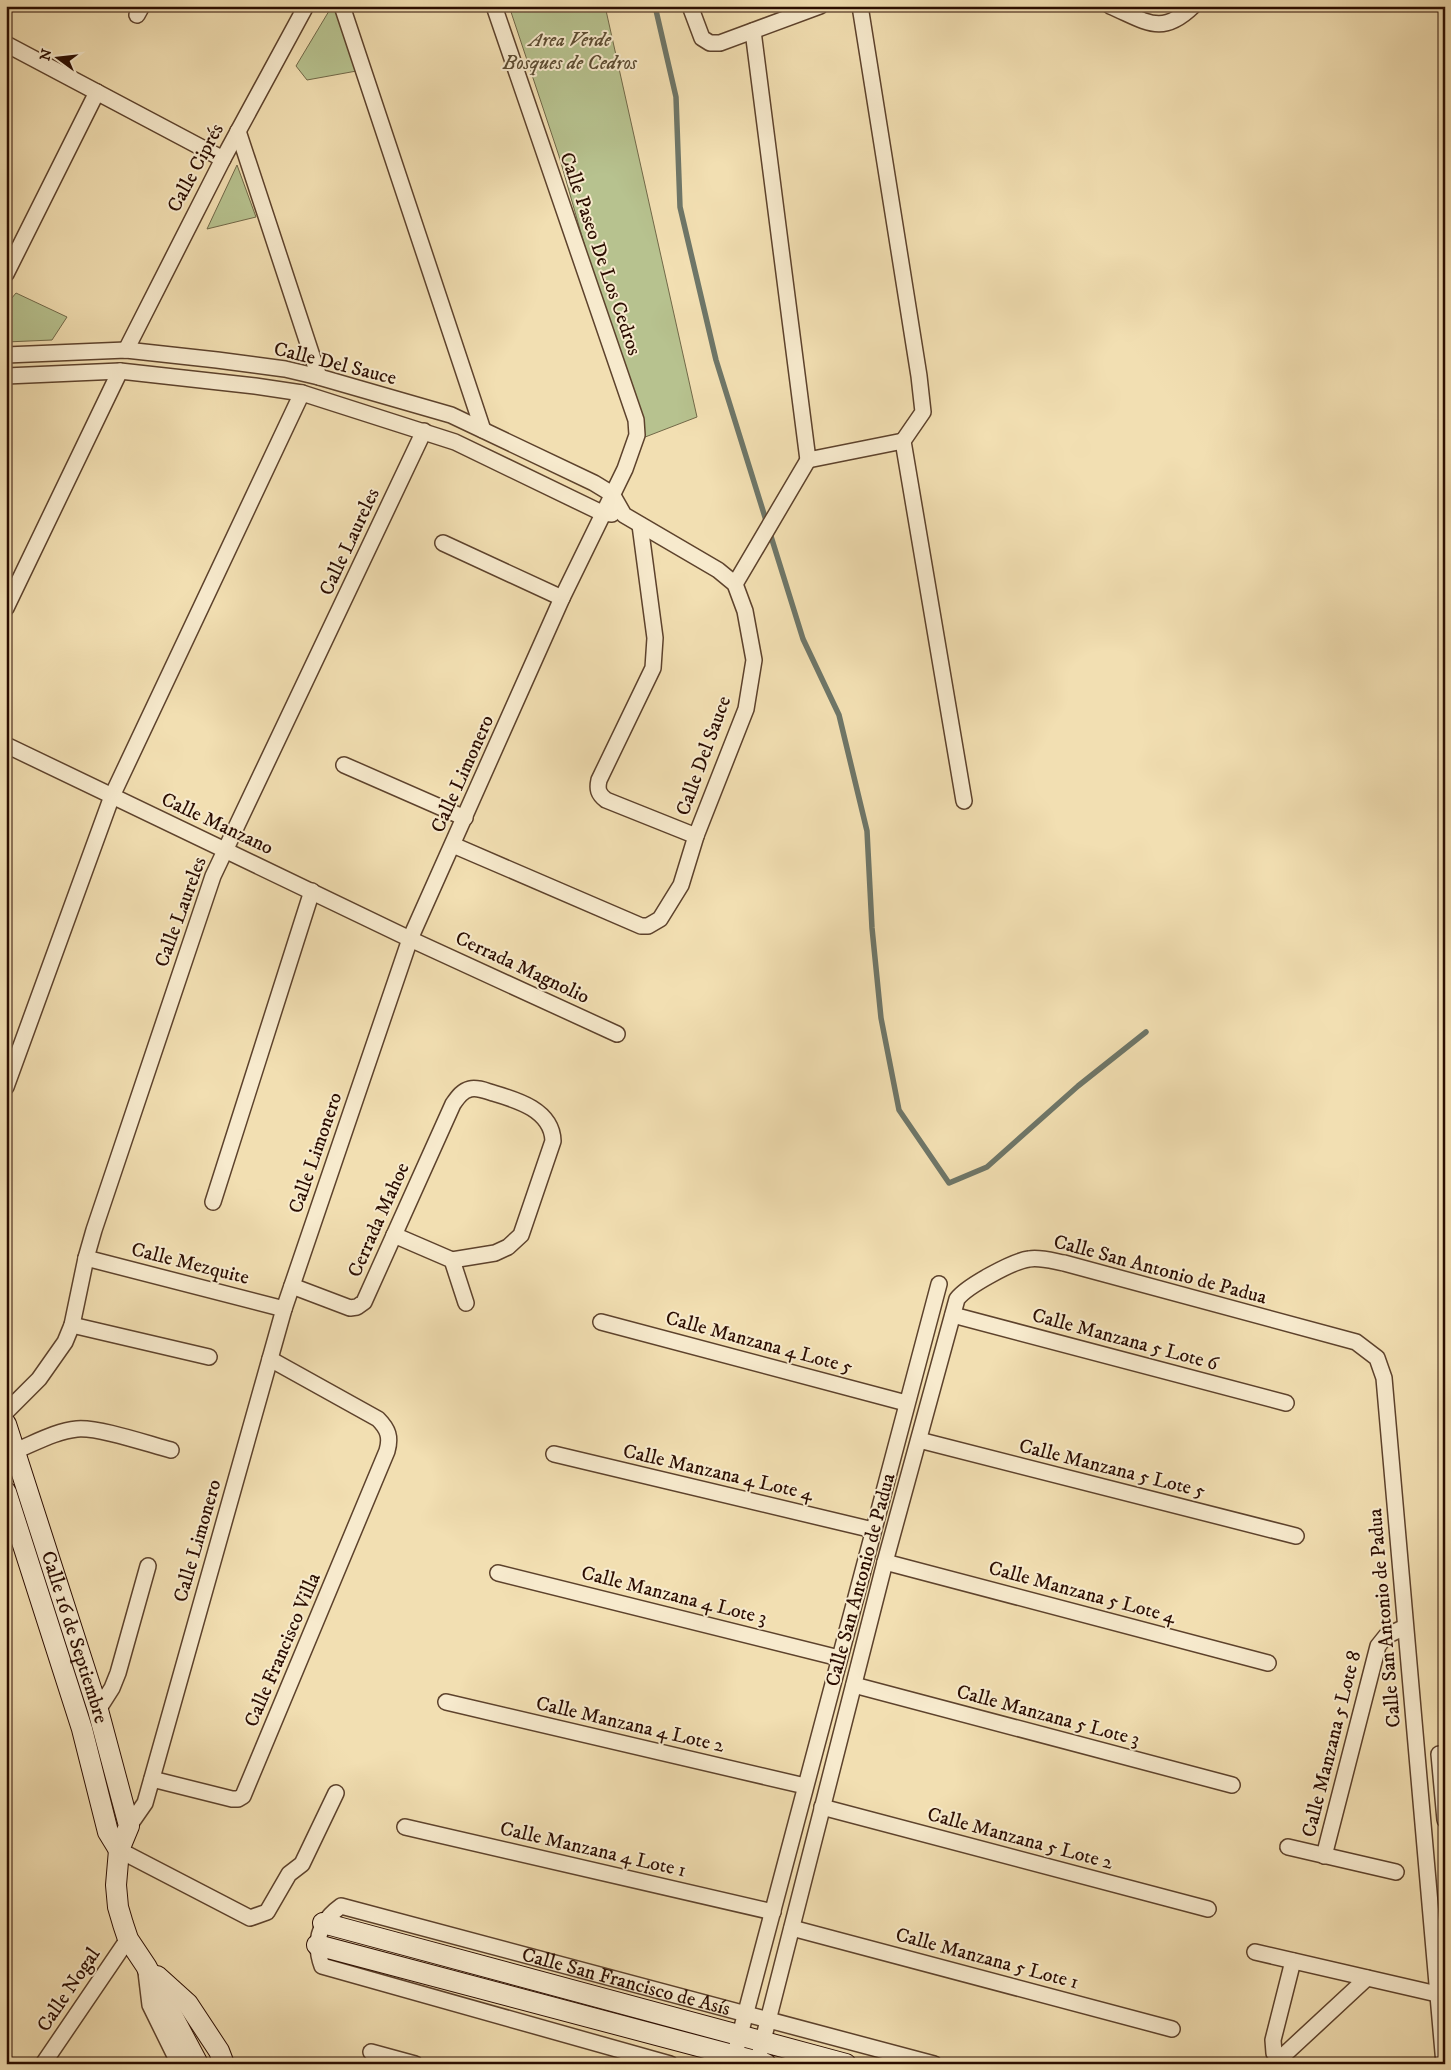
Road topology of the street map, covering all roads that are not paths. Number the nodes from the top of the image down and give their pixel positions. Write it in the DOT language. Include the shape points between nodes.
graph roads {
  1 [pos="306,6"];
  2 [pos="342,6"];
  3 [pos="494,6"];
  4 [pos="690,6"];
  5 [pos="820,6"];
  6 [pos="860,6"];
  7 [pos="1110,6"];
  8 [pos="1193,6"];
  9 [pos="753,31"];
  10 [pos="6,44"];
  11 [pos="97,92"];
  12 [pos="238,131"];
  13 [pos="223,160"];
  14 [pos="6,274"];
  15 [pos="126,350"];
  16 [pos="6,354"];
  17 [pos="120,371"];
  18 [pos="6,376"];
  19 [pos="319,377"];
  20 [pos="302,393"];
  21 [pos="482,430"];
  22 [pos="424,431"];
  23 [pos="903,441"];
  24 [pos="808,460"];
  25 [pos="612,494"];
  26 [pos="602,513"];
  27 [pos="624,515"];
  28 [pos="640,525"];
  29 [pos="442,543"];
  30 [pos="734,584"];
  31 [pos="562,598"];
  32 [pos="6,608"];
  33 [pos="6,745"];
  34 [pos="344,766"];
  35 [pos="112,796"];
  36 [pos="964,801"];
  37 [pos="465,818"];
  38 [pos="696,836"];
  39 [pos="453,845"];
  40 [pos="225,851"];
  41 [pos="312,891"];
  42 [pos="410,939"];
  43 [pos="617,1034"];
  44 [pos="6,1087"];
  45 [pos="213,1202"];
  46 [pos="394,1235"];
  47 [pos="86,1258"];
  48 [pos="452,1260"];
  49 [pos="939,1284"];
  50 [pos="292,1286"];
  51 [pos="466,1304"];
  52 [pos="284,1309"];
  53 [pos="953,1315"];
  54 [pos="601,1322"];
  55 [pos="72,1325"];
  56 [pos="209,1357"];
  57 [pos="270,1359"];
  58 [pos="906,1403"];
  59 [pos="1286,1403"];
  60 [pos="6,1412"];
  61 [pos="6,1424"];
  62 [pos="919,1440"];
  63 [pos="171,1450"];
  64 [pos="15,1451"];
  65 [pos="554,1454"];
  66 [pos="6,1492"];
  67 [pos="873,1530"];
  68 [pos="1296,1536"];
  69 [pos="886,1562"];
  70 [pos="148,1566"];
  71 [pos="498,1573"];
  72 [pos="1405,1627"];
  73 [pos="839,1658"];
  74 [pos="1268,1663"];
  75 [pos="854,1685"];
  76 [pos="446,1702"];
  77 [pos="98,1710"];
  78 [pos="1442,1754"];
  79 [pos="152,1779"];
  80 [pos="805,1786"];
  81 [pos="1232,1786"];
  82 [pos="336,1792"];
  83 [pos="822,1807"];
  84 [pos="1445,1820"];
  85 [pos="129,1826"];
  86 [pos="405,1828"];
  87 [pos="1288,1847"];
  88 [pos="119,1850"];
  89 [pos="1324,1856"];
  90 [pos="1396,1872"];
  91 [pos="1208,1909"];
  92 [pos="773,1912"];
  93 [pos="323,1923"];
  94 [pos="792,1928"];
  95 [pos="128,1939"];
  96 [pos="317,1945"];
  97 [pos="1255,1952"];
  98 [pos="1293,1961"];
  99 [pos="146,1966"];
  100 [pos="1367,1978"];
  101 [pos="1437,1994"];
  102 [pos="746,2014"];
  103 [pos="768,2020"];
  104 [pos="1172,2029"];
  105 [pos="740,2036"];
  106 [pos="763,2042"];
  107 [pos="371,2052"];
  108 [pos="733,2060"];
  109 [pos="650,2061"];
  110 [pos="760,2063"];
  111 [pos="43,2064"];
  112 [pos="179,2064"];
  113 [pos="198,2064"];
  114 [pos="224,2064"];
  115 [pos="415,2064"];
  116 [pos="670,2064"];
  117 [pos="846,2064"];
  118 [pos="934,2064"];
  119 [pos="1444,2064"];
  1 -- 12 [label="street, Calle Ciprés"];
  2 -- 21 [label="street"];
  3 -- 25 [label="street, Calle Paseo De Los Cedros" via="636,420 634,446"];
  4 -- 9 [label="street" via="702,38 710,43 720,43"];
  5 -- 9 [label="street"];
  6 -- 23 [label="street" via="923,412"];
  7 -- 8 [label="street" via="1152,24 1166,25"];
  9 -- 24 [label="street"];
  10 -- 11 [label="street"];
  11 -- 13 [label="street"];
  11 -- 14 [label="street"];
  12 -- 13 [label="street, Calle Ciprés"];
  12 -- 19 [label="street"];
  13 -- 15 [label="street, Calle Ciprés"];
  15 -- 16 [label="street, Calle Del Sauce"];
  15 -- 19 [label="street, Calle Del Sauce" via="217,360"];
  17 -- 18 [label="street, Calle Del Sauce"];
  17 -- 20 [label="street, Calle Del Sauce"];
  17 -- 32 [label="street"];
  19 -- 21 [label="street, Calle Del Sauce" via="451,415"];
  20 -- 22 [label="street, Calle Del Sauce"];
  20 -- 35 [label="street"];
  21 -- 25 [label="street, Calle Del Sauce"];
  22 -- 26 [label="street, Calle Del Sauce" via="455,442"];
  22 -- 40 [label="street, Calle Laureles"];
  23 -- 24 [label="street"];
  23 -- 36 [label="street"];
  24 -- 30 [label="street"];
  25 -- 26 [label="street, Calle Paseo De Los Cedros"];
  25 -- 27 [label="street, Calle Del Sauce"];
  26 -- 27 [label="street, Calle Del Sauce"];
  26 -- 31 [label="street, Calle Limonero"];
  27 -- 28 [label="street, Calle Del Sauce"];
  28 -- 30 [label="street, Calle Del Sauce" via="718,570"];
  28 -- 38 [label="street" via="655,638 653,668 597,788 606,800"];
  29 -- 31 [label="street"];
  30 -- 38 [label="street, Calle Del Sauce" via="745,611 754,660 746,708"];
  31 -- 37 [label="street, Calle Limonero"];
  33 -- 35 [label="street, Calle Manzano"];
  34 -- 37 [label="street"];
  35 -- 40 [label="street, Calle Manzano"];
  35 -- 44 [label="street"];
  37 -- 39 [label="street, Calle Limonero"];
  38 -- 39 [label="street, Calle Del Sauce" via="681,885 660,919 648,926 641,926"];
  39 -- 42 [label="street, Calle Limonero"];
  40 -- 41 [label="street, Calle Manzano"];
  40 -- 47 [label="street, Calle Laureles" via="192,935"];
  41 -- 42 [label="street, Calle Manzano"];
  41 -- 45 [label="street"];
  42 -- 43 [label="street, Cerrada Magnolio"];
  42 -- 50 [label="street, Calle Limonero"];
  46 -- 48 [label="street"];
  46 -- 48 [label="street, Cerrada Mahoe" via="458,1096 469,1089 477,1089 522,1102 544,1119 553,1134 553,1141 521,1235 495,1253"];
  46 -- 50 [label="street, Cerrada Mahoe" via="364,1302 357,1307 350,1308"];
  47 -- 52 [label="street, Calle Mezquite"];
  47 -- 55 [label="street, Calle Laureles"];
  48 -- 51 [label="street"];
  49 -- 58 [label="street, Calle San Antonio de Padua"];
  50 -- 52 [label="street, Calle Limonero"];
  52 -- 57 [label="street, Calle Limonero"];
  53 -- 59 [label="street, Calle Manzana 5 Lote 6"];
  53 -- 62 [label="street, Calle San Antonio de Padua"];
  53 -- 72 [label="street, Calle San Antonio de Padua" via="957,1299 967,1289 1019,1261 1038,1259 1064,1263 1356,1342 1377,1358 1384,1378"];
  54 -- 58 [label="street, Calle Manzana 4 Lote 5"];
  55 -- 56 [label="street"];
  55 -- 60 [label="street, Calle Laureles" via="55,1359"];
  57 -- 79 [label="street, Calle Limonero"];
  57 -- 79 [label="street, Calle Francisco Villa" via="378,1419 388,1432 390,1441 243,1796 232,1799"];
  58 -- 67 [label="street, Calle San Antonio de Padua"];
  61 -- 64 [label="main road, Calle 16 de Septiembre"];
  62 -- 68 [label="street, Calle Manzana 5 Lote 5"];
  62 -- 69 [label="street, Calle San Antonio de Padua"];
  63 -- 64 [label="street" via="78,1429 64,1431"];
  64 -- 77 [label="main road, Calle 16 de Septiembre"];
  65 -- 67 [label="street, Calle Manzana 4 Lote 4"];
  66 -- 88 [label="main road, Calle 16 de Septiembre" via="82,1729 108,1832"];
  67 -- 73 [label="street, Calle San Antonio de Padua"];
  69 -- 74 [label="street, Calle Manzana 5 Lote 4"];
  69 -- 75 [label="street, Calle San Antonio de Padua"];
  70 -- 77 [label="street" via="118,1673"];
  71 -- 73 [label="street, Calle Manzana 4 Lote 3"];
  72 -- 89 [label="street, Calle Manzana 5 Lote 8" via="1386,1636 1378,1646"];
  72 -- 101 [label="street, Calle San Antonio de Padua"];
  73 -- 80 [label="street, Calle San Antonio de Padua"];
  75 -- 81 [label="street, Calle Manzana 5 Lote 3"];
  75 -- 83 [label="street, Calle San Antonio de Padua"];
  76 -- 80 [label="street, Calle Manzana 4 Lote 2"];
  77 -- 85 [label="main road, Calle 16 de Septiembre"];
  78 -- 84 [label="street"];
  79 -- 85 [label="street, Calle Limonero" via="145,1803"];
  80 -- 92 [label="street, Calle San Antonio de Padua"];
  82 -- 88 [label="street" via="302,1864 289,1874 267,1912 250,1918"];
  83 -- 91 [label="street, Calle Manzana 5 Lote 2"];
  83 -- 94 [label="street, Calle San Antonio de Padua"];
  85 -- 88 [label="main road"];
  86 -- 92 [label="street, Calle Manzana 4 Lote 1"];
  87 -- 89 [label="street, Calle Manzana 5 Lote 8"];
  88 -- 95 [label="main road" via="118,1907"];
  89 -- 90 [label="street, Calle Manzana 5 Lote 8"];
  92 -- 102 [label="street, Calle San Antonio de Padua"];
  93 -- 96 [label="street"];
  93 -- 102 [label="street, Calle San Francisco de Asís" via="341,1906"];
  93 -- 105 [label="main road, Calle San Francisco de Asís"];
  94 -- 103 [label="street, Calle San Antonio de Padua"];
  94 -- 104 [label="street, Calle Manzana 5 Lote 1"];
  95 -- 99 [label="main road"];
  95 -- 111 [label="street, Calle Nogal"];
  96 -- 108 [label="main road"];
  96 -- 109 [label="street" via="322,1966"];
  97 -- 98 [label="street"];
  98 -- 100 [label="street"];
  98 -- 100 [label="street" via="1274,2040 1274,2053 1281,2057"];
  99 -- 112 [label="street" via="150,2005"];
  99 -- 113 [label="main road"];
  99 -- 114 [label="main road" via="188,2004"];
  100 -- 101 [label="street"];
  101 -- 119 [label="street, Calle San Antonio de Padua"];
  102 -- 103 [label="street, Calle San Francisco de Asís"];
  102 -- 105 [label="street, Calle San Antonio de Padua"];
  103 -- 106 [label="street, Calle San Antonio de Padua"];
  103 -- 118 [label="street, Calle San Francisco de Asís"];
  105 -- 106 [label="main road, Calle San Francisco de Asís"];
  105 -- 108 [label="street, Calle San Antonio de Padua"];
  106 -- 110 [label="street, Calle San Antonio de Padua"];
  106 -- 117 [label="main road, Calle San Francisco de Asís"];
  107 -- 115 [label="street"];
  108 -- 110 [label="main road"];
  109 -- 116 [label="street"];
}
